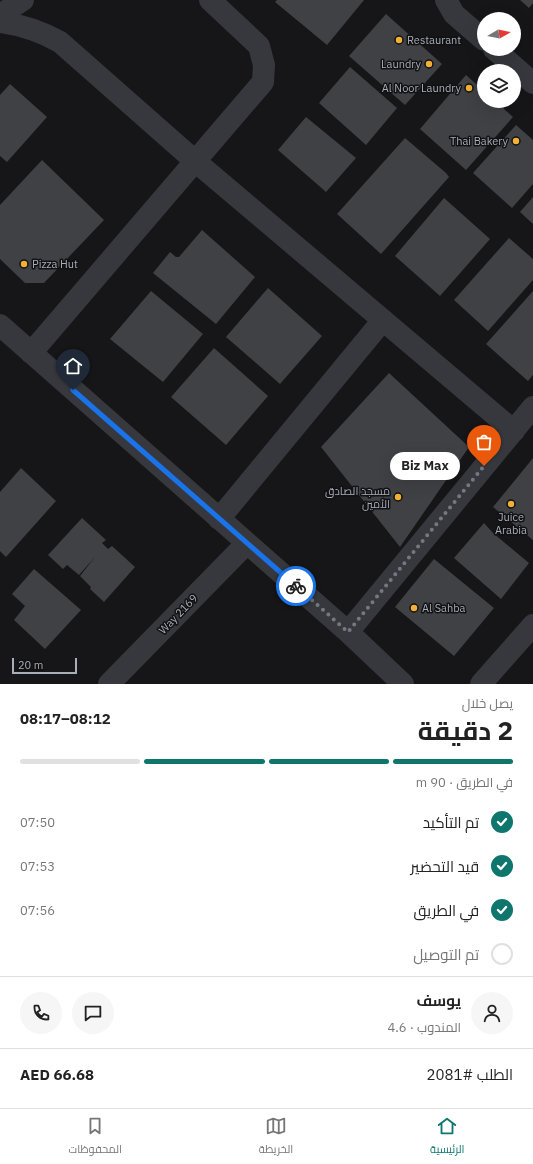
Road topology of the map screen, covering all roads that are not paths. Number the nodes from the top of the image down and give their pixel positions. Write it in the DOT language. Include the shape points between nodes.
graph roads {
  1 [pos="23,0"];
  2 [pos="210,0"];
  3 [pos="446,0"];
  4 [pos="0,14"];
  5 [pos="0,22"];
  6 [pos="477,34"];
  7 [pos="502,56"];
  8 [pos="533,83"];
  9 [pos="195,161"];
  10 [pos="383,320"];
  11 [pos="0,325"];
  12 [pos="31,353"];
  13 [pos="533,407"];
  14 [pos="514,431"];
  15 [pos="219,519"];
  16 [pos="247,543"];
  17 [pos="533,625"];
  18 [pos="348,632"];
  19 [pos="109,684"];
  20 [pos="403,684"];
  21 [pos="481,684"];
  1 -- 4 [label="street"];
  2 -- 9 [label="street" via="259,46 264,65 262,82"];
  3 -- 6 [label="street" via="454,14"];
  5 -- 9 [label="street" via="23,26 60,42"];
  7 -- 8 [label="street"];
  9 -- 10 [label="street"];
  9 -- 12 [label="street"];
  10 -- 14 [label="street"];
  10 -- 15 [label="street"];
  11 -- 12 [label="street"];
  12 -- 15 [label="street"];
  13 -- 14 [label="street"];
  14 -- 18 [label="street"];
  15 -- 16 [label="street"];
  16 -- 18 [label="street"];
  16 -- 19 [label="street, Way 2169"];
  17 -- 21 [label="street"];
  18 -- 20 [label="street"];
}
